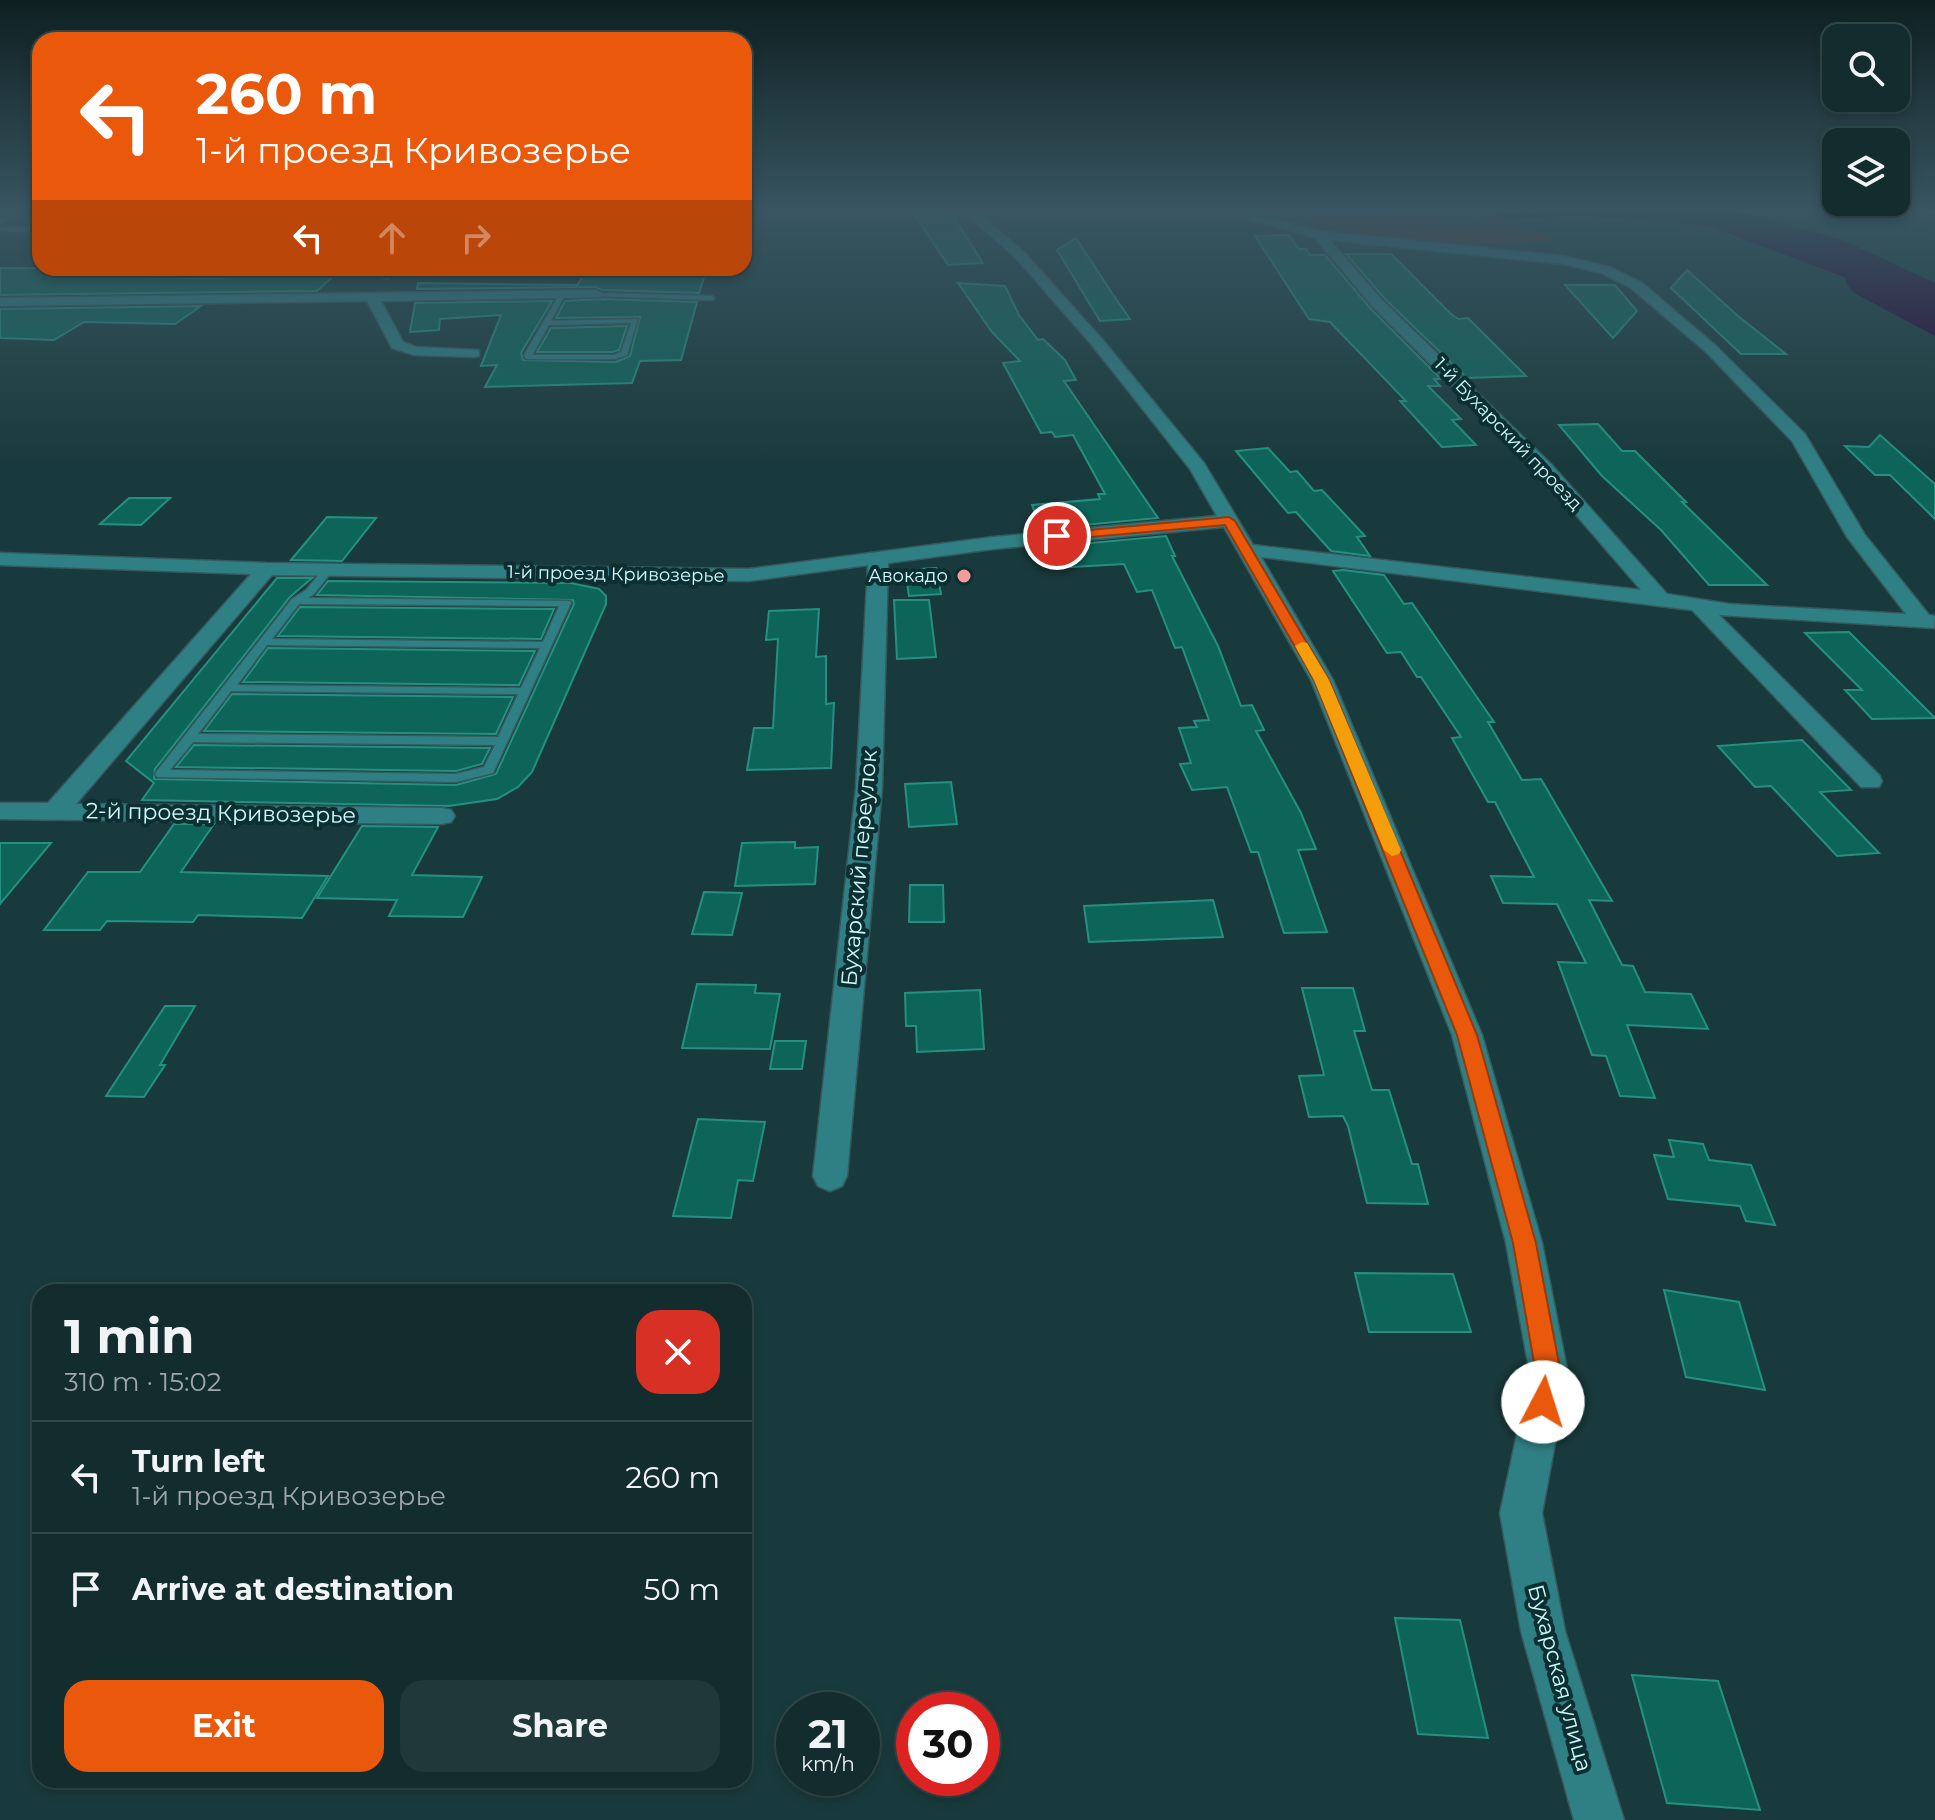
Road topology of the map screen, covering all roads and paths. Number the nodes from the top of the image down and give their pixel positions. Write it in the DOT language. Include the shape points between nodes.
graph roads {
  1 [pos="473,296"];
  2 [pos="561,296"];
  3 [pos="652,296"];
  4 [pos="1056,296"];
  5 [pos="1371,296"];
  6 [pos="1649,296"];
  7 [pos="372,297"];
  8 [pos="712,298"];
  9 [pos="0,302"];
  10 [pos="546,323"];
  11 [pos="474,353"];
  12 [pos="1229,521"];
  13 [pos="1247,550"];
  14 [pos="0,559"];
  15 [pos="878,560"];
  16 [pos="267,569"];
  17 [pos="328,570"];
  18 [pos="1660,599"];
  19 [pos="296,601"];
  20 [pos="1699,606"];
  21 [pos="1929,621"];
  22 [pos="264,642"];
  23 [pos="547,645"];
  24 [pos="228,688"];
  25 [pos="525,691"];
  26 [pos="190,738"];
  27 [pos="502,741"];
  28 [pos="1870,781"];
  29 [pos="56,810"];
  30 [pos="0,811"];
  31 [pos="442,816"];
  32 [pos="830,1176"];
  33 [pos="1599,1820"];
  1 -- 7 [label="street"];
  2 -- 10 [label="lane"];
  3 -- 8 [label="lane"];
  4 -- 12 [label="street, Бухарская улица" via="1198,467"];
  5 -- 18 [label="street, 1-й Бухарский проезд" via="1545,468"];
  6 -- 21 [label="street" via="1710,348 1799,438 1857,537"];
  7 -- 9 [label="street"];
  7 -- 11 [label="street" via="397,345 414,351"];
  10 -- 10 [label="lane" via="531,358 619,356 637,323"];
  12 -- 13 [label="street, Бухарская улица"];
  12 -- 15 [label="street, 1-й проезд Кривозерье"];
  13 -- 18 [label="street"];
  13 -- 33 [label="street, Бухарская улица" via="1322,680 1467,1035 1524,1243 1549,1374 1521,1513 1543,1631"];
  14 -- 16 [label="street, 1-й проезд Кривозерье"];
  15 -- 17 [label="street, 1-й проезд Кривозерье" via="749,575"];
  15 -- 32 [label="street, Бухарский переулок" via="869,788"];
  16 -- 17 [label="street, 1-й проезд Кривозерье"];
  16 -- 29 [label="street"];
  17 -- 19 [label="lane"];
  18 -- 20 [label="street"];
  19 -- 22 [label="lane"];
  19 -- 23 [label="lane" via="566,603"];
  20 -- 21 [label="street"];
  20 -- 28 [label="street"];
  22 -- 23 [label="lane"];
  22 -- 24 [label="lane"];
  23 -- 25 [label="lane"];
  24 -- 25 [label="lane"];
  24 -- 26 [label="lane"];
  25 -- 27 [label="lane"];
  26 -- 27 [label="lane"];
  26 -- 27 [label="lane" via="161,774 456,778 489,770"];
  29 -- 30 [label="street, 2-й проезд Кривозерье"];
  29 -- 31 [label="street, 2-й проезд Кривозерье"];
}
